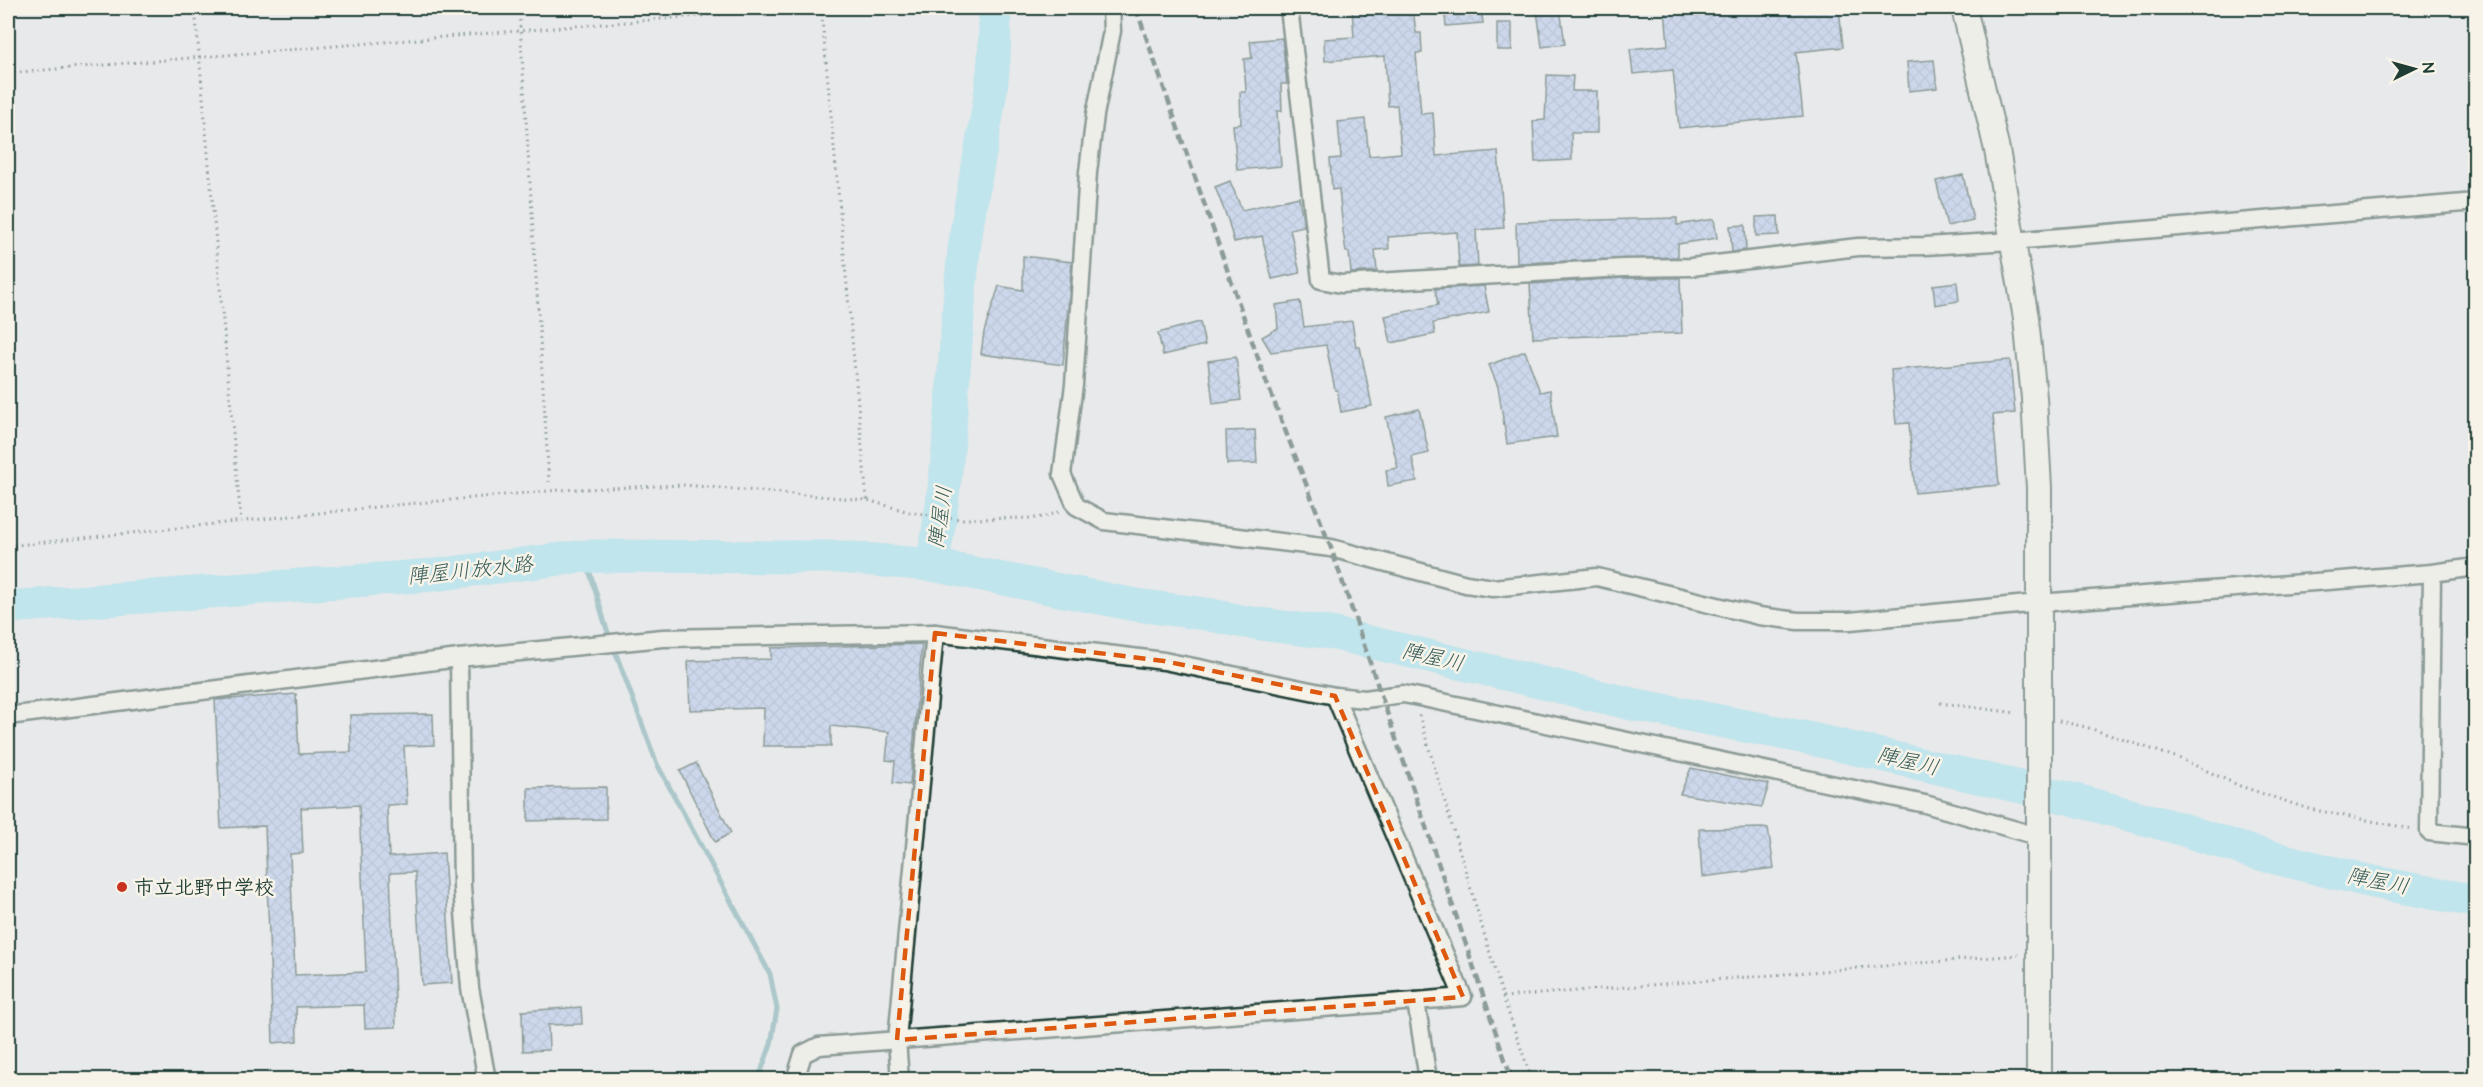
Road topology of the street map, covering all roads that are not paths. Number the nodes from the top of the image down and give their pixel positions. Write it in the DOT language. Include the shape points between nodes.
graph roads {
  1 [pos="1111,8"];
  2 [pos="1289,8"];
  3 [pos="1964,8"];
  4 [pos="2475,202"];
  5 [pos="2012,241"];
  6 [pos="2475,567"];
  7 [pos="2432,573"];
  8 [pos="2039,603"];
  9 [pos="935,633"];
  10 [pos="459,658"];
  11 [pos="1335,696"];
  12 [pos="8,716"];
  13 [pos="2037,830"];
  14 [pos="2475,837"];
  15 [pos="1416,1001"];
  16 [pos="897,1040"];
  17 [pos="487,1080"];
  18 [pos="795,1080"];
  19 [pos="900,1080"];
  20 [pos="1428,1080"];
  21 [pos="2039,1080"];
  1 -- 8 [label="street" via="1112,31 1090,161 1074,385 1062,474 1076,506 1104,521 1331,548 1466,584 1492,588 1598,576 1759,616 1798,621 1850,621"];
  2 -- 5 [label="street" via="1320,279 1341,284 1691,267 1857,247"];
  3 -- 5 [label="street" via="1997,150"];
  4 -- 5 [label="street"];
  5 -- 8 [label="street" via="2026,318 2034,398"];
  6 -- 7 [label="street"];
  7 -- 8 [label="street"];
  7 -- 14 [label="street" via="2429,832"];
  8 -- 13 [label="street"];
  9 -- 10 [label="street" via="663,638"];
  9 -- 11 [label="street" via="1164,661"];
  9 -- 16 [label="street"];
  10 -- 12 [label="street"];
  10 -- 17 [label="street" via="462,887 470,988"];
  11 -- 13 [label="street" via="1414,696"];
  11 -- 15 [label="street" via="1463,997"];
  13 -- 21 [label="street"];
  15 -- 16 [label="street"];
  15 -- 20 [label="street"];
  16 -- 18 [label="street" via="819,1046 803,1054"];
  16 -- 19 [label="street"];
}
